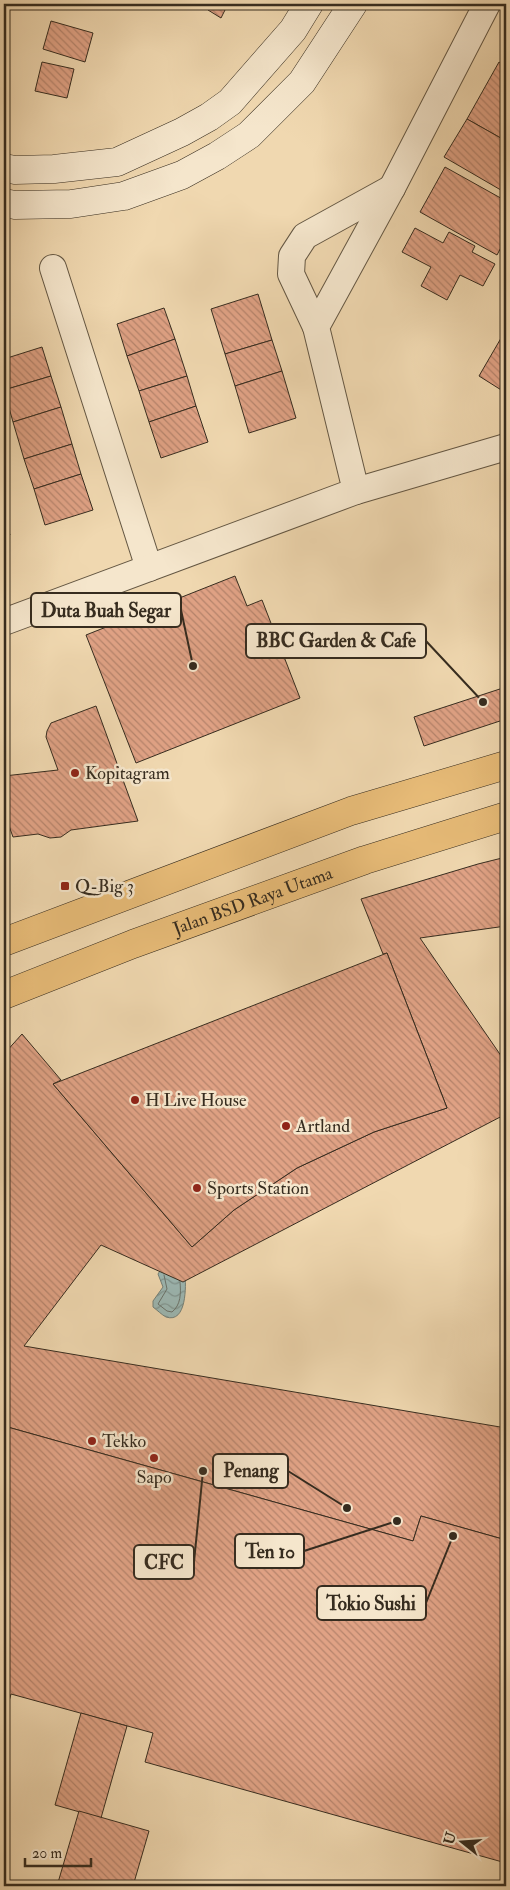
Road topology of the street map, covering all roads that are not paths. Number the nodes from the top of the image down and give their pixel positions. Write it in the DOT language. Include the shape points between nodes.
graph roads {
  1 [pos="309,4"];
  2 [pos="353,4"];
  3 [pos="487,4"];
  4 [pos="117,162"];
  5 [pos="4,168"];
  6 [pos="392,188"];
  7 [pos="124,196"];
  8 [pos="4,203"];
  9 [pos="53,268"];
  10 [pos="316,327"];
  11 [pos="506,447"];
  12 [pos="356,491"];
  13 [pos="149,568"];
  14 [pos="4,622"];
  15 [pos="506,765"];
  16 [pos="506,816"];
  17 [pos="4,942"];
  18 [pos="4,994"];
  1 -- 4 [label="street" via="293,30 230,102 182,132"];
  2 -- 7 [label="street" via="302,82 249,135 182,174"];
  3 -- 6 [label="street"];
  4 -- 5 [label="street" via="54,169"];
  4 -- 7 [label="street"];
  6 -- 10 [label="street"];
  6 -- 10 [label="street" via="305,236 292,256 291,274"];
  7 -- 8 [label="street" via="71,204"];
  9 -- 13 [label="street"];
  10 -- 12 [label="street"];
  11 -- 12 [label="street"];
  12 -- 13 [label="street"];
  13 -- 14 [label="street"];
  15 -- 17 [label="main road" via="351,811"];
  16 -- 18 [label="main road, Jalan BSD Raya Utama" via="365,860"];
}
